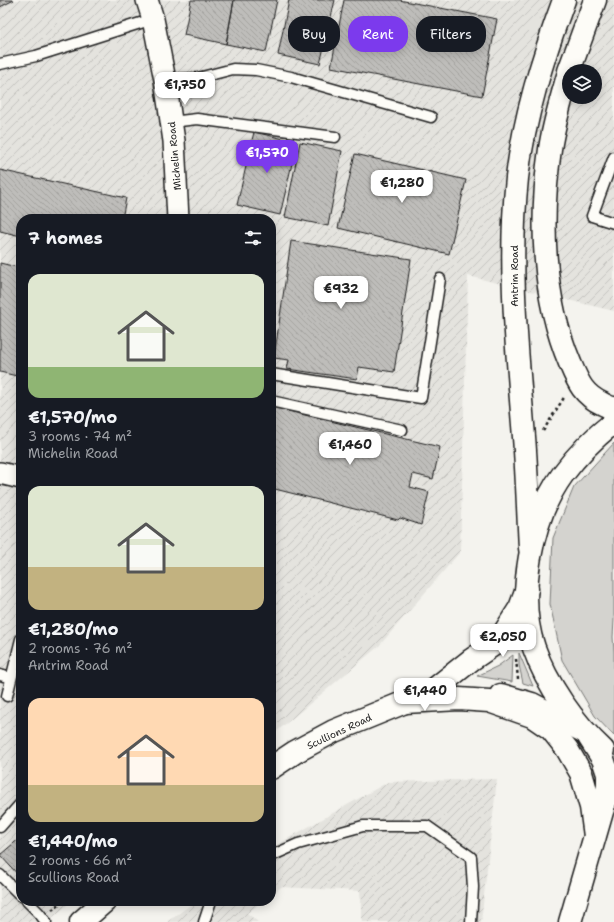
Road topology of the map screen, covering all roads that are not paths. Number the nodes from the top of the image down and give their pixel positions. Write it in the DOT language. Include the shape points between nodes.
graph roads {
  1 [pos="564,0"];
  2 [pos="595,0"];
  3 [pos="150,9"];
  4 [pos="0,64"];
  5 [pos="572,64"];
  6 [pos="165,80"];
  7 [pos="562,96"];
  8 [pos="431,117"];
  9 [pos="171,122"];
  10 [pos="335,137"];
  11 [pos="614,157"];
  12 [pos="178,214"];
  13 [pos="614,223"];
  14 [pos="440,279"];
  15 [pos="276,375"];
  16 [pos="276,402"];
  17 [pos="614,408"];
  18 [pos="614,422"];
  19 [pos="402,430"];
  20 [pos="0,473"];
  21 [pos="16,477"];
  22 [pos="531,558"];
  23 [pos="527,589"];
  24 [pos="16,661"];
  25 [pos="0,675"];
  26 [pos="12,678"];
  27 [pos="432,691"];
  28 [pos="7,696"];
  29 [pos="405,702"];
  30 [pos="587,735"];
  31 [pos="614,760"];
  32 [pos="276,765"];
  33 [pos="16,809"];
  34 [pos="0,827"];
  35 [pos="595,836"];
  36 [pos="276,854"];
  37 [pos="0,875"];
  38 [pos="16,891"];
  39 [pos="32,906"];
  40 [pos="99,906"];
  41 [pos="209,906"];
  42 [pos="46,922"];
  43 [pos="81,922"];
  44 [pos="204,922"];
  45 [pos="470,922"];
  46 [pos="570,922"];
  1 -- 22 [label="main road, Antrim Road" via="543,58 530,108 517,177 514,219 514,326"];
  2 -- 5 [label="main road"];
  3 -- 4 [label="lane" via="36,56"];
  3 -- 6 [label="street, Michelin Road"];
  6 -- 8 [label="lane" via="198,78 233,69 256,70 291,77"];
  6 -- 9 [label="street, Michelin Road"];
  7 -- 17 [label="main road" via="550,149 546,199 545,245 548,279 564,350 576,379 594,400"];
  9 -- 10 [label="lane" via="197,119"];
  9 -- 12 [label="street, Michelin Road"];
  11 -- 13 [label="lane" via="592,216"];
  14 -- 15 [label="lane" via="421,398"];
  16 -- 19 [label="lane"];
  18 -- 22 [label="main road" via="578,455 551,493 542,515"];
  20 -- 21 [label="street"];
  22 -- 23 [label="main road"];
  23 -- 27 [label="main road, Scullions Road" via="520,608 499,641"];
  23 -- 30 [label="main road" via="527,620 534,648 560,699"];
  24 -- 26 [label="lane"];
  25 -- 26 [label="lane"];
  26 -- 28 [label="lane"];
  27 -- 29 [label="main road, Scullions Road"];
  27 -- 30 [label="main road, Scullions Road" via="481,690 515,699 532,704"];
  29 -- 32 [label="main road, Scullions Road" via="334,731"];
  29 -- 35 [label="main road" via="459,699 489,701 532,716 551,729 568,749 581,773 592,807"];
  30 -- 31 [label="main road"];
  30 -- 35 [label="main road" via="603,759 608,774 608,791"];
  33 -- 34 [label="lane"];
  35 -- 46 [label="main road"];
  36 -- 45 [label="lane" via="298,844 363,826 427,826 471,857 473,888"];
  37 -- 38 [label="lane"];
  39 -- 42 [label="lane"];
  40 -- 43 [label="main road"];
  41 -- 44 [label="lane"];
}
